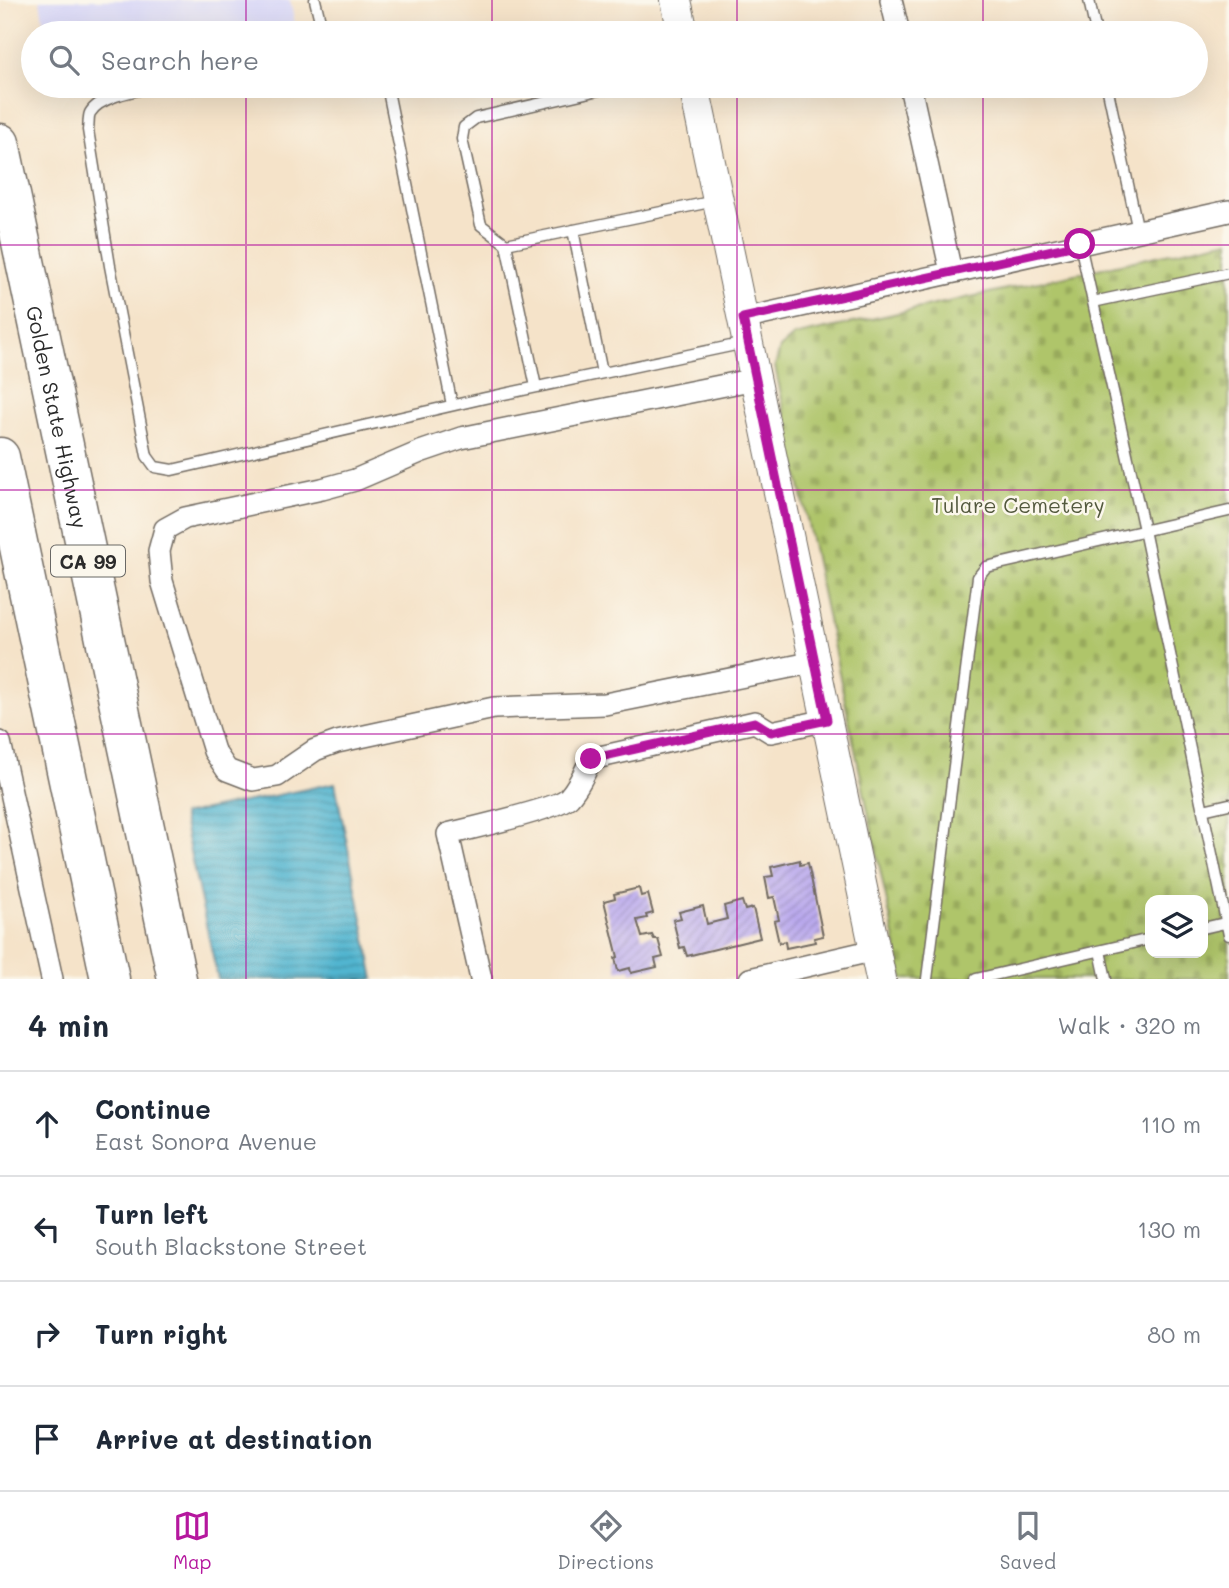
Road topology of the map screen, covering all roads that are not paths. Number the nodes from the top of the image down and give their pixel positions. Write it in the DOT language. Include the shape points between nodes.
graph roads {
  1 [pos="315,0"];
  2 [pos="676,0"];
  3 [pos="891,0"];
  4 [pos="1089,0"];
  5 [pos="320,21"];
  6 [pos="680,21"];
  7 [pos="896,21"];
  8 [pos="1093,21"];
  9 [pos="109,98"];
  10 [pos="389,98"];
  11 [pos="564,98"];
  12 [pos="697,98"];
  13 [pos="913,98"];
  14 [pos="1110,98"];
  15 [pos="0,142"];
  16 [pos="718,200"];
  17 [pos="1229,211"];
  18 [pos="573,230"];
  19 [pos="1138,231"];
  20 [pos="506,244"];
  21 [pos="1080,244"];
  22 [pos="951,272"];
  23 [pos="1229,273"];
  24 [pos="1093,302"];
  25 [pos="745,331"];
  26 [pos="602,373"];
  27 [pos="755,379"];
  28 [pos="536,387"];
  29 [pos="452,405"];
  30 [pos="0,457"];
  31 [pos="1229,511"];
  32 [pos="1144,530"];
  33 [pos="815,662"];
  34 [pos="827,720"];
  35 [pos="0,742"];
  36 [pos="1229,804"];
  37 [pos="1203,810"];
  38 [pos="1228,922"];
  39 [pos="1208,927"];
  40 [pos="1229,935"];
  41 [pos="1145,940"];
  42 [pos="875,950"];
  43 [pos="1100,951"];
  44 [pos="52,979"];
  45 [pos="110,979"];
  46 [pos="177,979"];
  47 [pos="481,979"];
  48 [pos="750,979"];
  49 [pos="881,979"];
  50 [pos="927,979"];
  51 [pos="976,979"];
  52 [pos="1106,979"];
  1 -- 5 [label="lane"];
  2 -- 6 [label="main road"];
  3 -- 7 [label="street"];
  4 -- 8 [label="lane"];
  9 -- 29 [label="lane" via="90,114 88,130 147,456 155,467 173,470"];
  10 -- 29 [label="lane"];
  11 -- 20 [label="lane" via="476,118 464,127 462,139 481,225"];
  12 -- 16 [label="main road"];
  13 -- 22 [label="street"];
  14 -- 19 [label="lane"];
  15 -- 46 [label="highway, Golden State Highway / CA 99"];
  16 -- 18 [label="lane"];
  16 -- 25 [label="main road"];
  17 -- 19 [label="street"];
  18 -- 20 [label="lane"];
  18 -- 26 [label="lane"];
  19 -- 21 [label="street"];
  20 -- 28 [label="lane"];
  21 -- 22 [label="street"];
  21 -- 24 [label="lane"];
  22 -- 25 [label="street"];
  23 -- 24 [label="lane"];
  24 -- 32 [label="lane"];
  25 -- 26 [label="lane"];
  25 -- 27 [label="main road"];
  26 -- 28 [label="lane"];
  27 -- 33 [label="main road"];
  27 -- 33 [label="street" via="461,438 355,480 185,518 164,529 159,551 162,581 214,751 227,771 253,779 277,776 315,750 337,742 494,708 605,704"];
  28 -- 29 [label="lane"];
  30 -- 45 [label="highway, CA 99"];
  31 -- 32 [label="lane"];
  32 -- 37 [label="lane"];
  32 -- 50 [label="lane" via="986,567 978,577"];
  33 -- 34 [label="main road"];
  34 -- 42 [label="main road"];
  34 -- 47 [label="street" via="771,732 755,722 591,759 568,800 448,834"];
  35 -- 44 [label="street"];
  36 -- 37 [label="lane"];
  37 -- 38 [label="lane"];
  38 -- 39 [label="lane"];
  38 -- 40 [label="lane"];
  41 -- 43 [label="lane"];
  42 -- 48 [label="street"];
  42 -- 49 [label="main road"];
  43 -- 51 [label="lane"];
  43 -- 52 [label="lane"];
}
